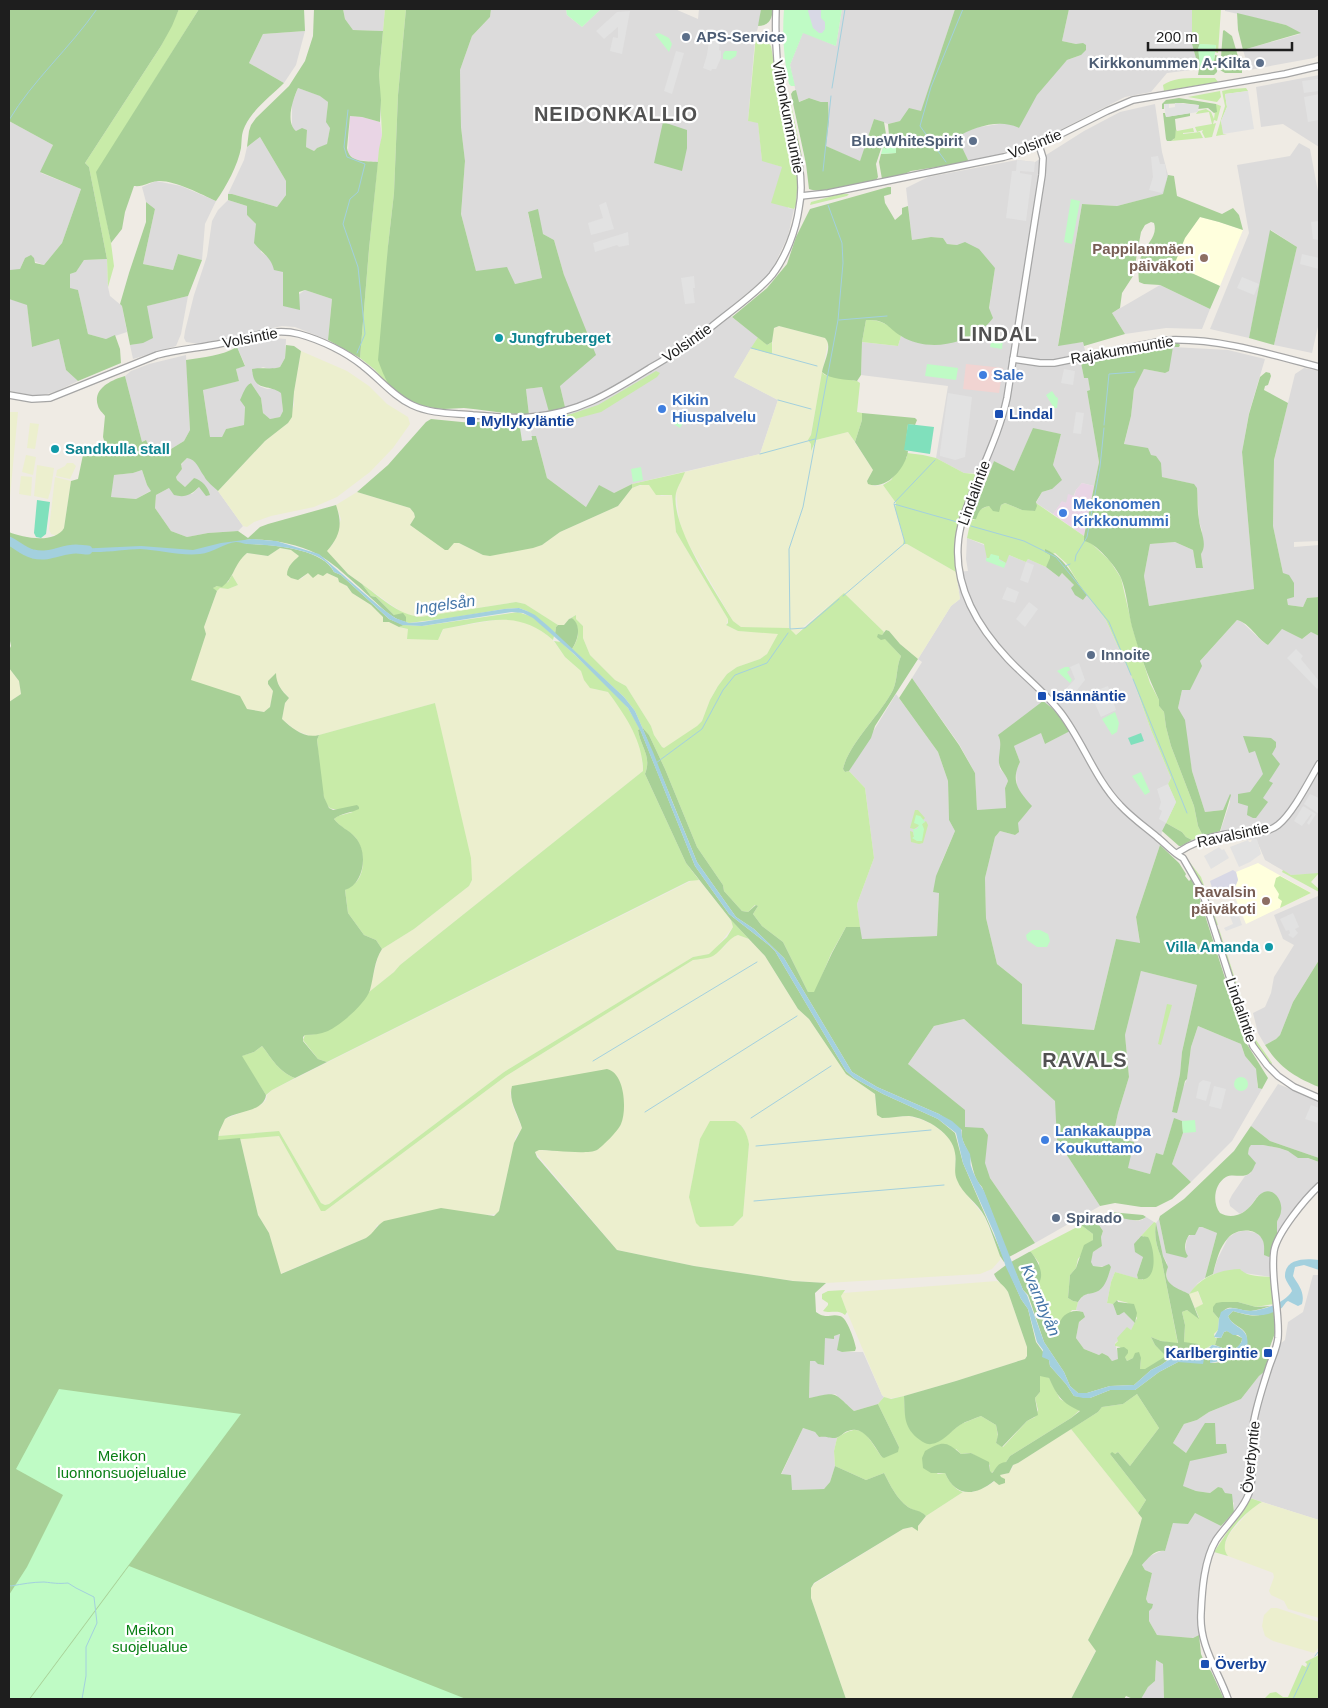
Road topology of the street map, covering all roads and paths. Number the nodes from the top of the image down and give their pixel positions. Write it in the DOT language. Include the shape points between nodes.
graph roads {
  1 [pos="776,9"];
  2 [pos="1319,66"];
  3 [pos="1039,145"];
  4 [pos="801,196"];
  5 [pos="1013,359"];
  6 [pos="1319,367"];
  7 [pos="9,395"];
  8 [pos="1319,764"];
  9 [pos="1178,855"];
  10 [pos="1319,1098"];
  11 [pos="1319,1186"];
  12 [pos="1228,1699"];
  1 -- 4 [label="street, Vilhonkummuntie" via="778,68 798,161"];
  2 -- 3 [label="street, Volsintie" via="1133,100"];
  3 -- 4 [label="street, Volsintie" via="1004,157"];
  3 -- 5 [label="street, Lindalintie" via="1043,158 1042,175"];
  4 -- 7 [label="street, Volsintie" via="789,241 766,281 686,348 599,399 570,410 522,417 428,410 404,401 364,366 341,352 299,334 279,332 174,350 50,398"];
  5 -- 6 [label="street, Rajakummuntie" via="1054,363 1179,340 1254,350"];
  5 -- 9 [label="street, Lindalintie" via="1003,415 961,524 958,571 964,594 992,640 1061,713 1119,805"];
  8 -- 9 [label="street, Ravalsintie" via="1279,824 1264,831 1210,837 1188,845"];
  9 -- 10 [label="street, Lindalintie" via="1184,858 1202,891 1253,1046 1278,1076"];
  11 -- 12 [label="street, Överbyntie" via="1276,1242 1277,1342 1253,1425 1249,1492 1215,1542 1203,1587 1202,1634"];
}
